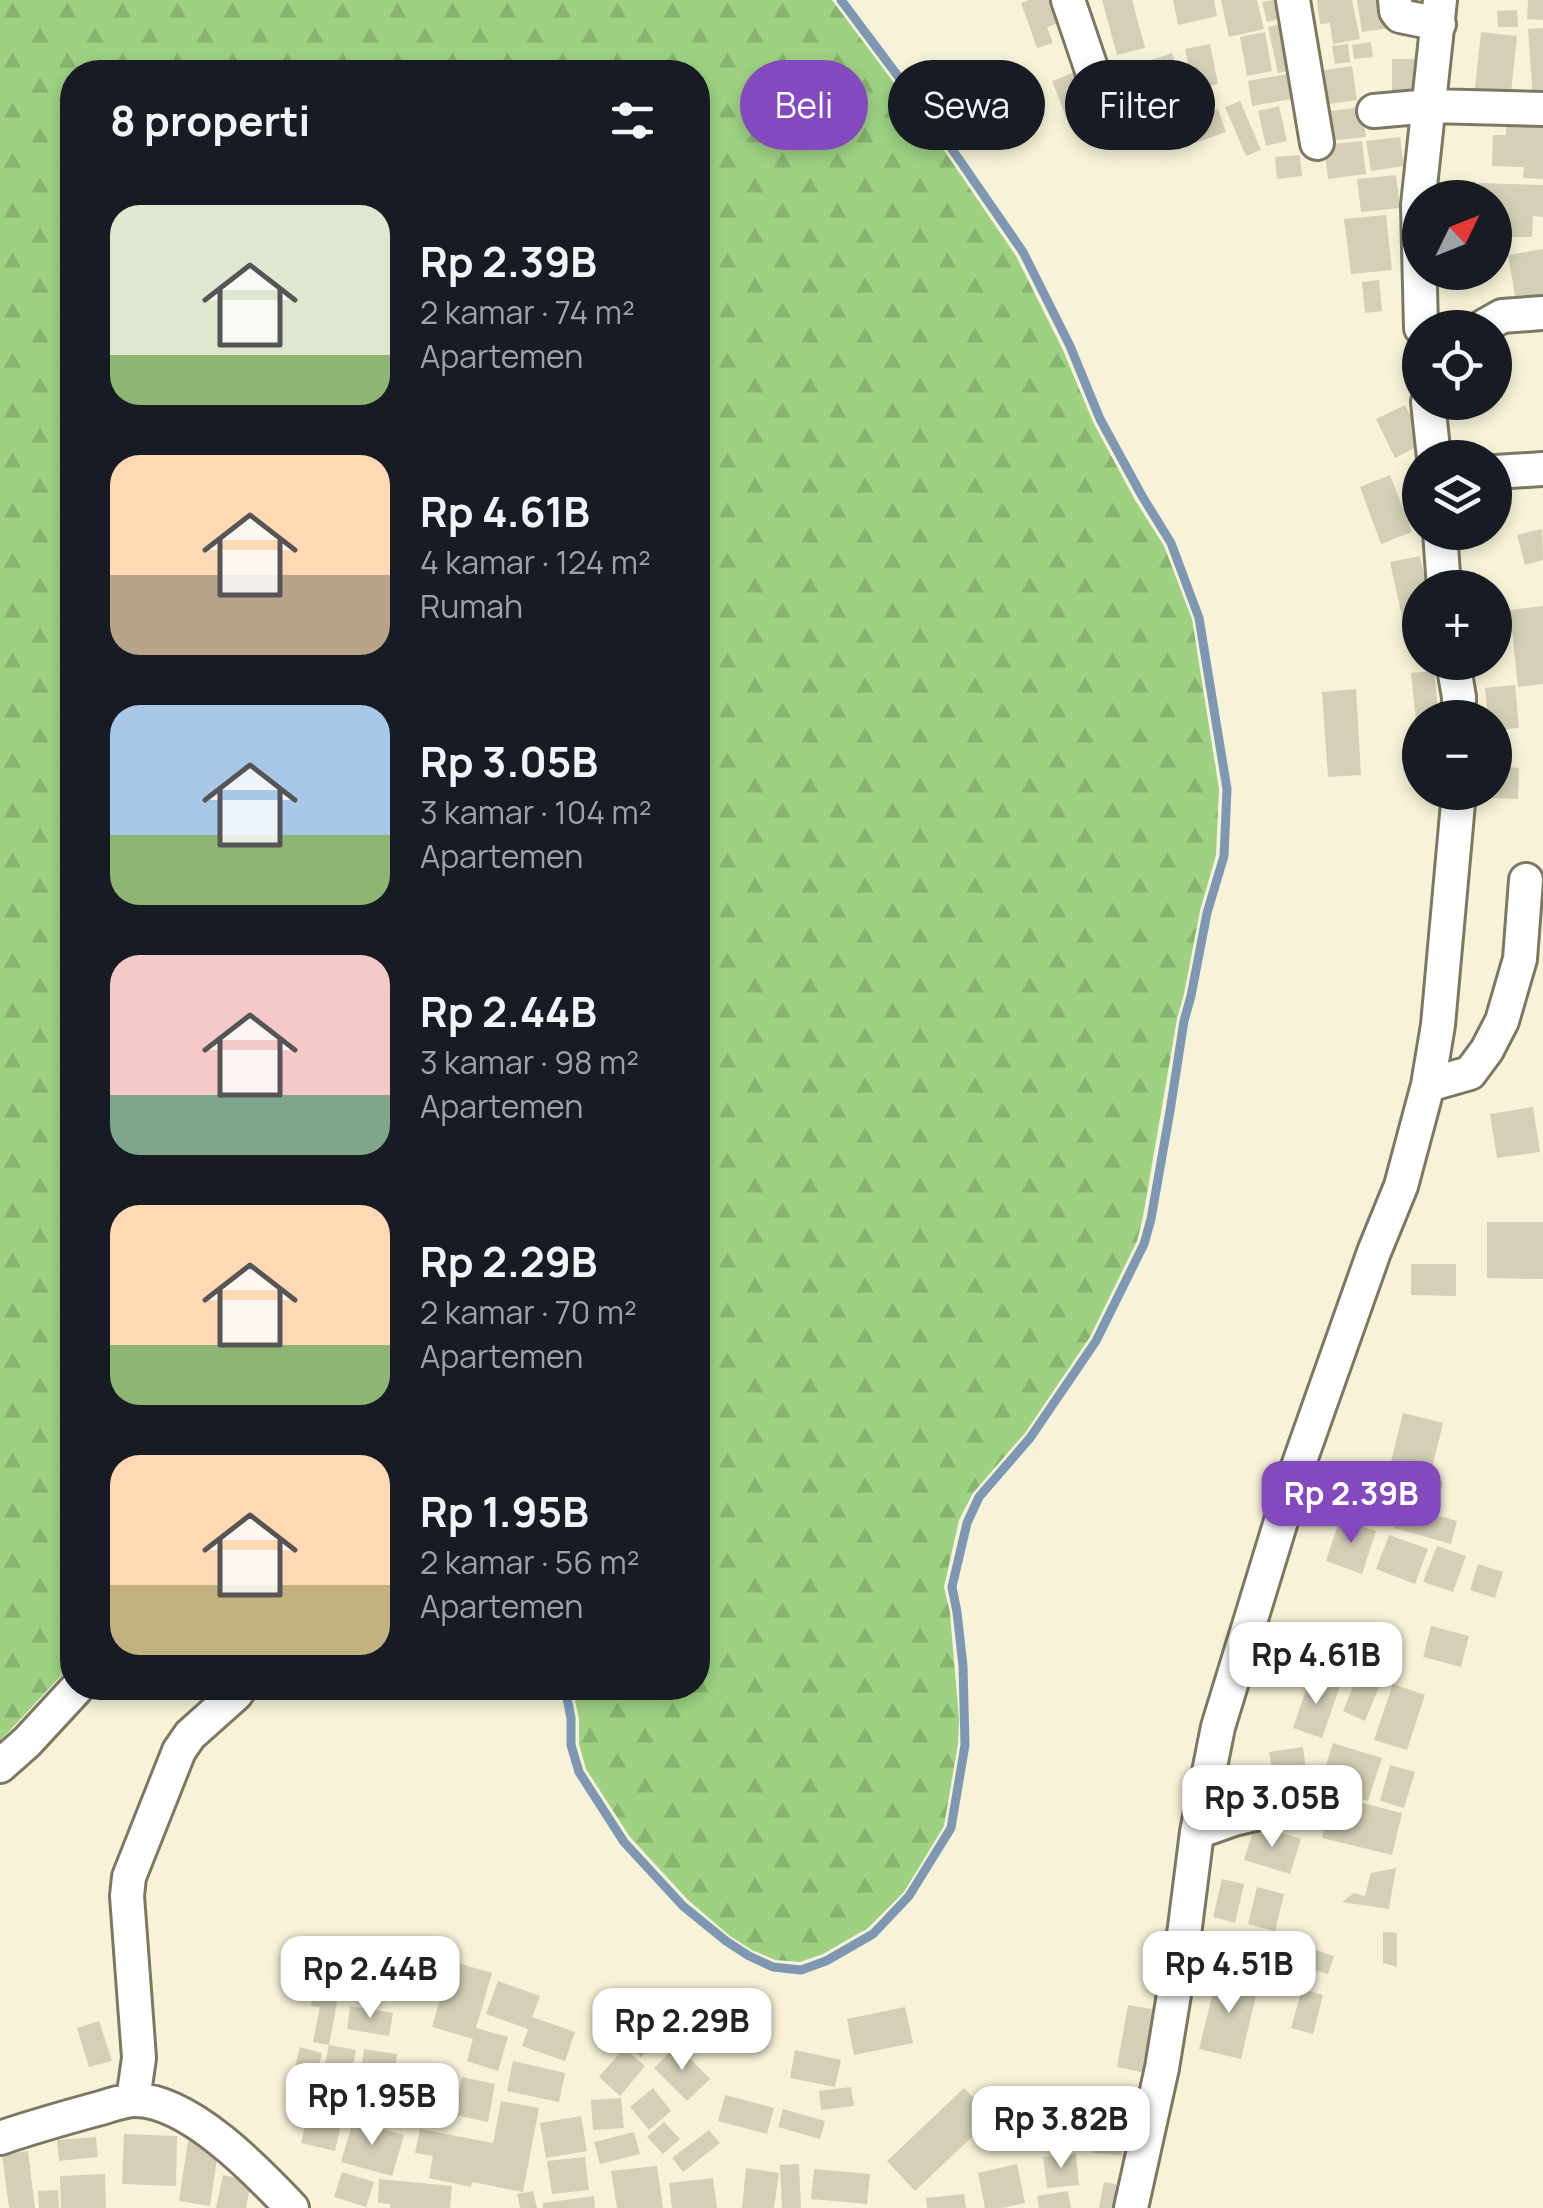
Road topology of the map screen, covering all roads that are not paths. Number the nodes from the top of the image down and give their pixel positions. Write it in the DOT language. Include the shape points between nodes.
graph roads {
  1 [pos="1068,0"];
  2 [pos="1293,0"];
  3 [pos="1396,0"];
  4 [pos="1440,12"];
  5 [pos="1088,60"];
  6 [pos="1430,106"];
  7 [pos="1543,109"];
  8 [pos="1374,111"];
  9 [pos="1316,143"];
  10 [pos="1421,310"];
  11 [pos="1543,313"];
  12 [pos="1512,315"];
  13 [pos="1543,469"];
  14 [pos="1512,471"];
  15 [pos="1457,810"];
  16 [pos="1526,880"];
  17 [pos="1428,1085"];
  18 [pos="66,1700"];
  19 [pos="229,1700"];
  20 [pos="0,1766"];
  21 [pos="1288,1806"];
  22 [pos="1197,1832"];
  23 [pos="133,2100"];
  24 [pos="0,2138"];
  25 [pos="292,2208"];
  26 [pos="1131,2208"];
  1 -- 5 [label="street"];
  2 -- 9 [label="street"];
  3 -- 4 [label="street" via="1400,16"];
  4 -- 6 [label="street"];
  6 -- 7 [label="street"];
  6 -- 8 [label="street"];
  6 -- 10 [label="street" via="1418,205"];
  11 -- 12 [label="street"];
  13 -- 14 [label="street"];
  15 -- 17 [label="street"];
  16 -- 17 [label="street" via="1520,960 1502,1021 1470,1073"];
  17 -- 22 [label="street" via="1401,1186 1296,1472 1218,1727"];
  18 -- 20 [label="street"];
  19 -- 23 [label="street" via="179,1751 129,1877 139,2058"];
  21 -- 22 [label="street"];
  22 -- 26 [label="street" via="1162,2068"];
  23 -- 24 [label="street"];
  23 -- 25 [label="street" via="169,2108 216,2136"];
}
